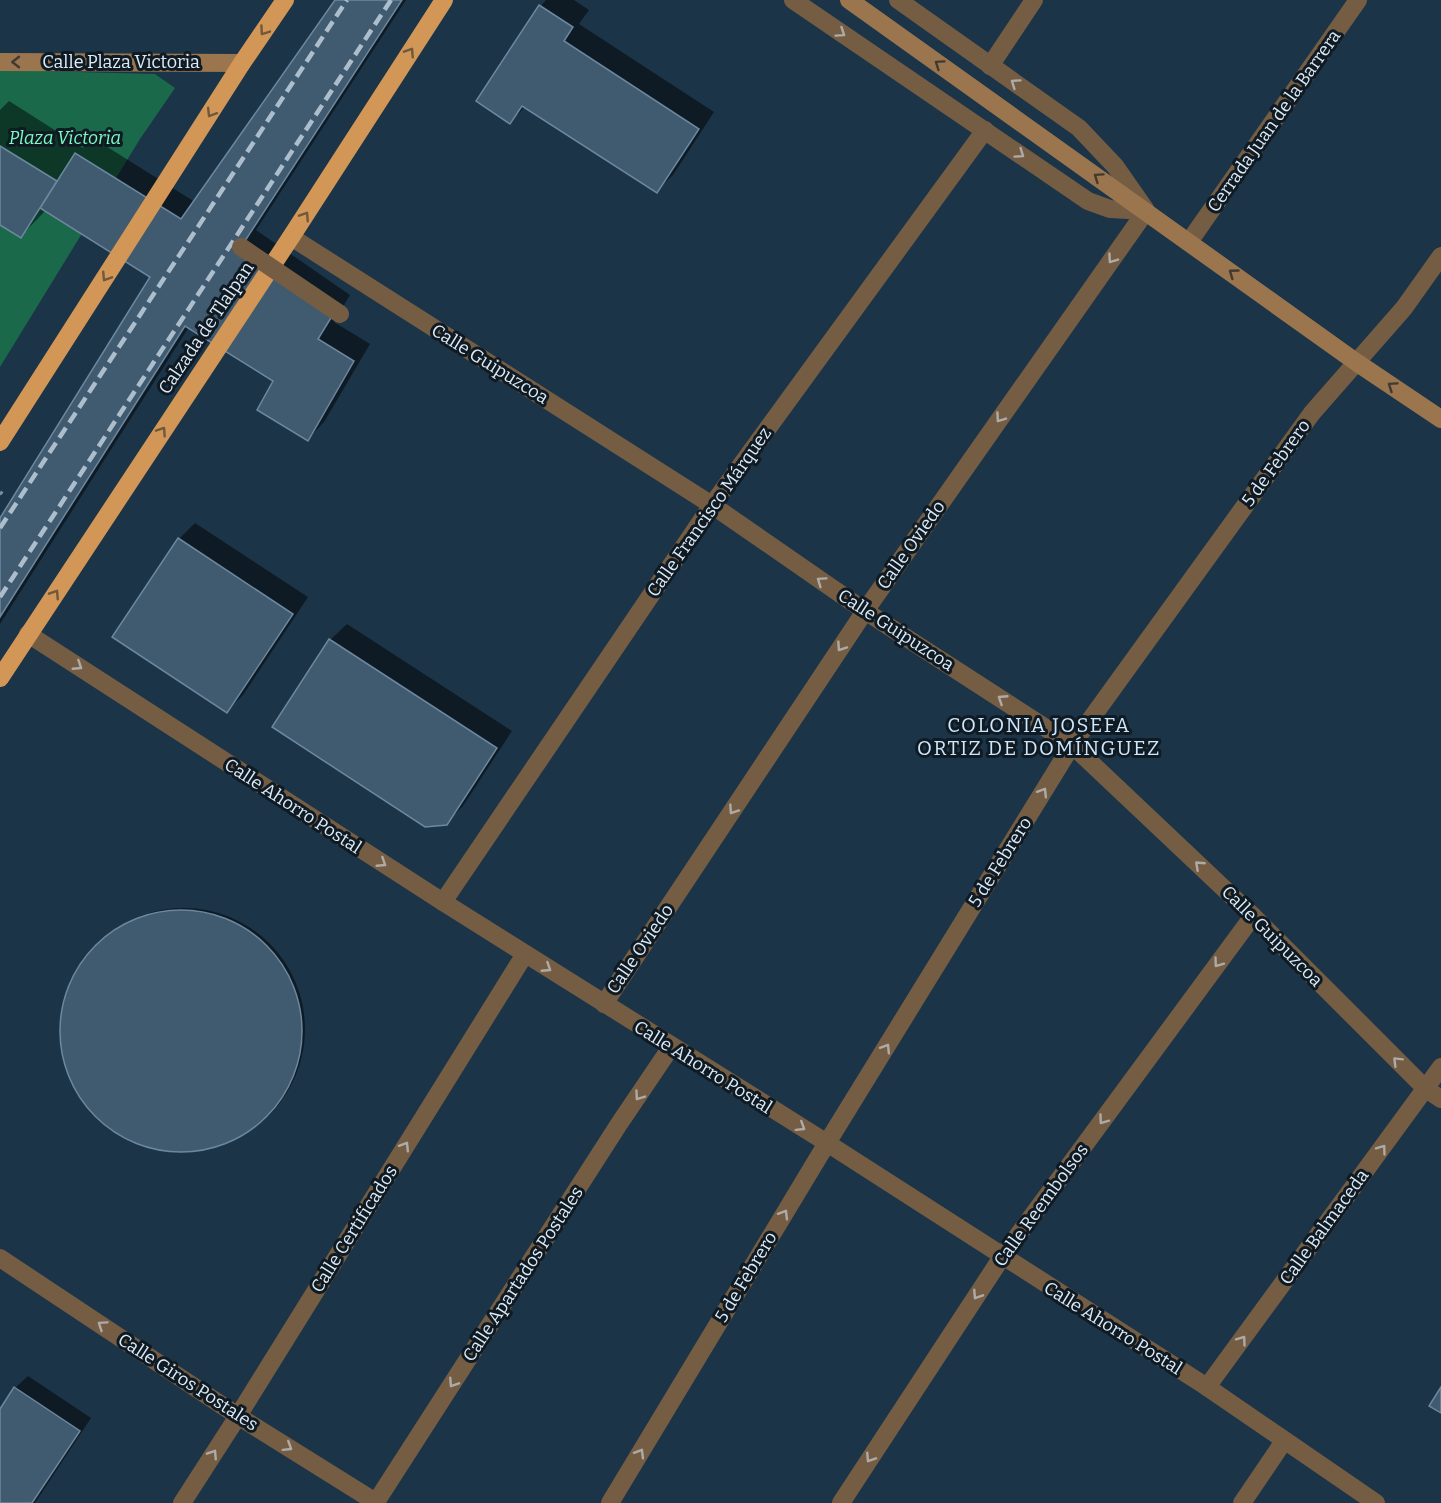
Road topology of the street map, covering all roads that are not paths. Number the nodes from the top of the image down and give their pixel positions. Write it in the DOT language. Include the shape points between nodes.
graph roads {
  1 [pos="285,0"];
  2 [pos="444,0"];
  3 [pos="793,0"];
  4 [pos="849,0"];
  5 [pos="898,0"];
  6 [pos="1034,0"];
  7 [pos="1358,0"];
  8 [pos="0,62"];
  9 [pos="242,63"];
  10 [pos="990,66"];
  11 [pos="985,130"];
  12 [pos="1146,211"];
  13 [pos="291,237"];
  14 [pos="1190,242"];
  15 [pos="241,247"];
  16 [pos="1441,256"];
  17 [pos="340,314"];
  18 [pos="1356,362"];
  19 [pos="1441,419"];
  20 [pos="0,442"];
  21 [pos="712,505"];
  22 [pos="865,611"];
  23 [pos="28,634"];
  24 [pos="0,678"];
  25 [pos="1072,745"];
  26 [pos="442,902"];
  27 [pos="1253,916"];
  28 [pos="525,954"];
  29 [pos="604,1004"];
  30 [pos="671,1047"];
  31 [pos="1441,1067"];
  32 [pos="1426,1089"];
  33 [pos="1441,1099"];
  34 [pos="827,1143"];
  35 [pos="1002,1257"];
  36 [pos="0,1258"];
  37 [pos="1207,1387"];
  38 [pos="238,1416"];
  39 [pos="1284,1441"];
  40 [pos="182,1503"];
  41 [pos="377,1503"];
  42 [pos="610,1503"];
  43 [pos="841,1503"];
  44 [pos="1242,1503"];
  45 [pos="1376,1503"];
  1 -- 9 [label="highway, one-way"];
  13 -- 2 [label="highway, Calzada de Tlalpan, one-way"];
  3 -- 11 [label="street, one-way"];
  12 -- 4 [label="street, one-way"];
  5 -- 10 [label="street"];
  6 -- 10 [label="street"];
  7 -- 14 [label="street, Cerrada Juan de la Barrera"];
  9 -- 8 [label="street, Calle Plaza Victoria, one-way"];
  9 -- 20 [label="highway, one-way"];
  12 -- 10 [label="street, one-way" via="1115,166 1079,128"];
  11 -- 12 [label="street, one-way" via="1088,201 1110,209"];
  11 -- 21 [label="street, Calle Francisco Márquez"];
  12 -- 14 [label="street"];
  12 -- 22 [label="street, Calle Oviedo, one-way"];
  13 -- 21 [label="street, Calle Guipuzcoa"];
  23 -- 13 [label="highway, Calzada de Tlalpan, one-way"];
  18 -- 14 [label="street, one-way"];
  15 -- 17 [label="street, bridge"];
  16 -- 18 [label="street, 5 de Febrero" via="1404,308"];
  19 -- 18 [label="street, one-way"];
  18 -- 25 [label="street, 5 de Febrero" via="1312,413"];
  22 -- 21 [label="street, Calle Guipuzcoa, one-way"];
  21 -- 26 [label="street, Calle Francisco Márquez"];
  25 -- 22 [label="street, Calle Guipuzcoa, one-way"];
  22 -- 29 [label="street, Calle Oviedo, one-way"];
  23 -- 24 [label="highway, Calzada de Tlalpan"];
  23 -- 26 [label="street, Calle Ahorro Postal, one-way"];
  27 -- 25 [label="street, Calle Guipuzcoa, one-way"];
  34 -- 25 [label="street, 5 de Febrero, one-way"];
  26 -- 28 [label="street, Calle Ahorro Postal"];
  32 -- 27 [label="street, Calle Guipuzcoa, one-way"];
  27 -- 35 [label="street, Calle Reembolsos, one-way"];
  28 -- 29 [label="street, Calle Ahorro Postal, one-way"];
  38 -- 28 [label="street, Calle Certificados, one-way"];
  29 -- 30 [label="street, Calle Ahorro Postal"];
  30 -- 34 [label="street, Calle Ahorro Postal, one-way"];
  30 -- 41 [label="street, Calle Apartados Postales, one-way"];
  31 -- 32 [label="street, Calle Balmaceda"];
  32 -- 33 [label="street, Calle Guipuzcoa"];
  37 -- 32 [label="street, Calle Balmaceda, one-way"];
  34 -- 35 [label="street, Calle Ahorro Postal"];
  42 -- 34 [label="street, 5 de Febrero, one-way"];
  35 -- 37 [label="street, Calle Ahorro Postal"];
  35 -- 43 [label="street, Calle Reembolsos, one-way"];
  38 -- 36 [label="street, Calle Giros Postales, one-way"];
  37 -- 39 [label="street, Calle Ahorro Postal"];
  40 -- 38 [label="street, Calle Certificados, one-way"];
  38 -- 41 [label="street, Calle Giros Postales, one-way"];
  39 -- 44 [label="street"];
  39 -- 45 [label="street, Calle Ahorro Postal"];
}
